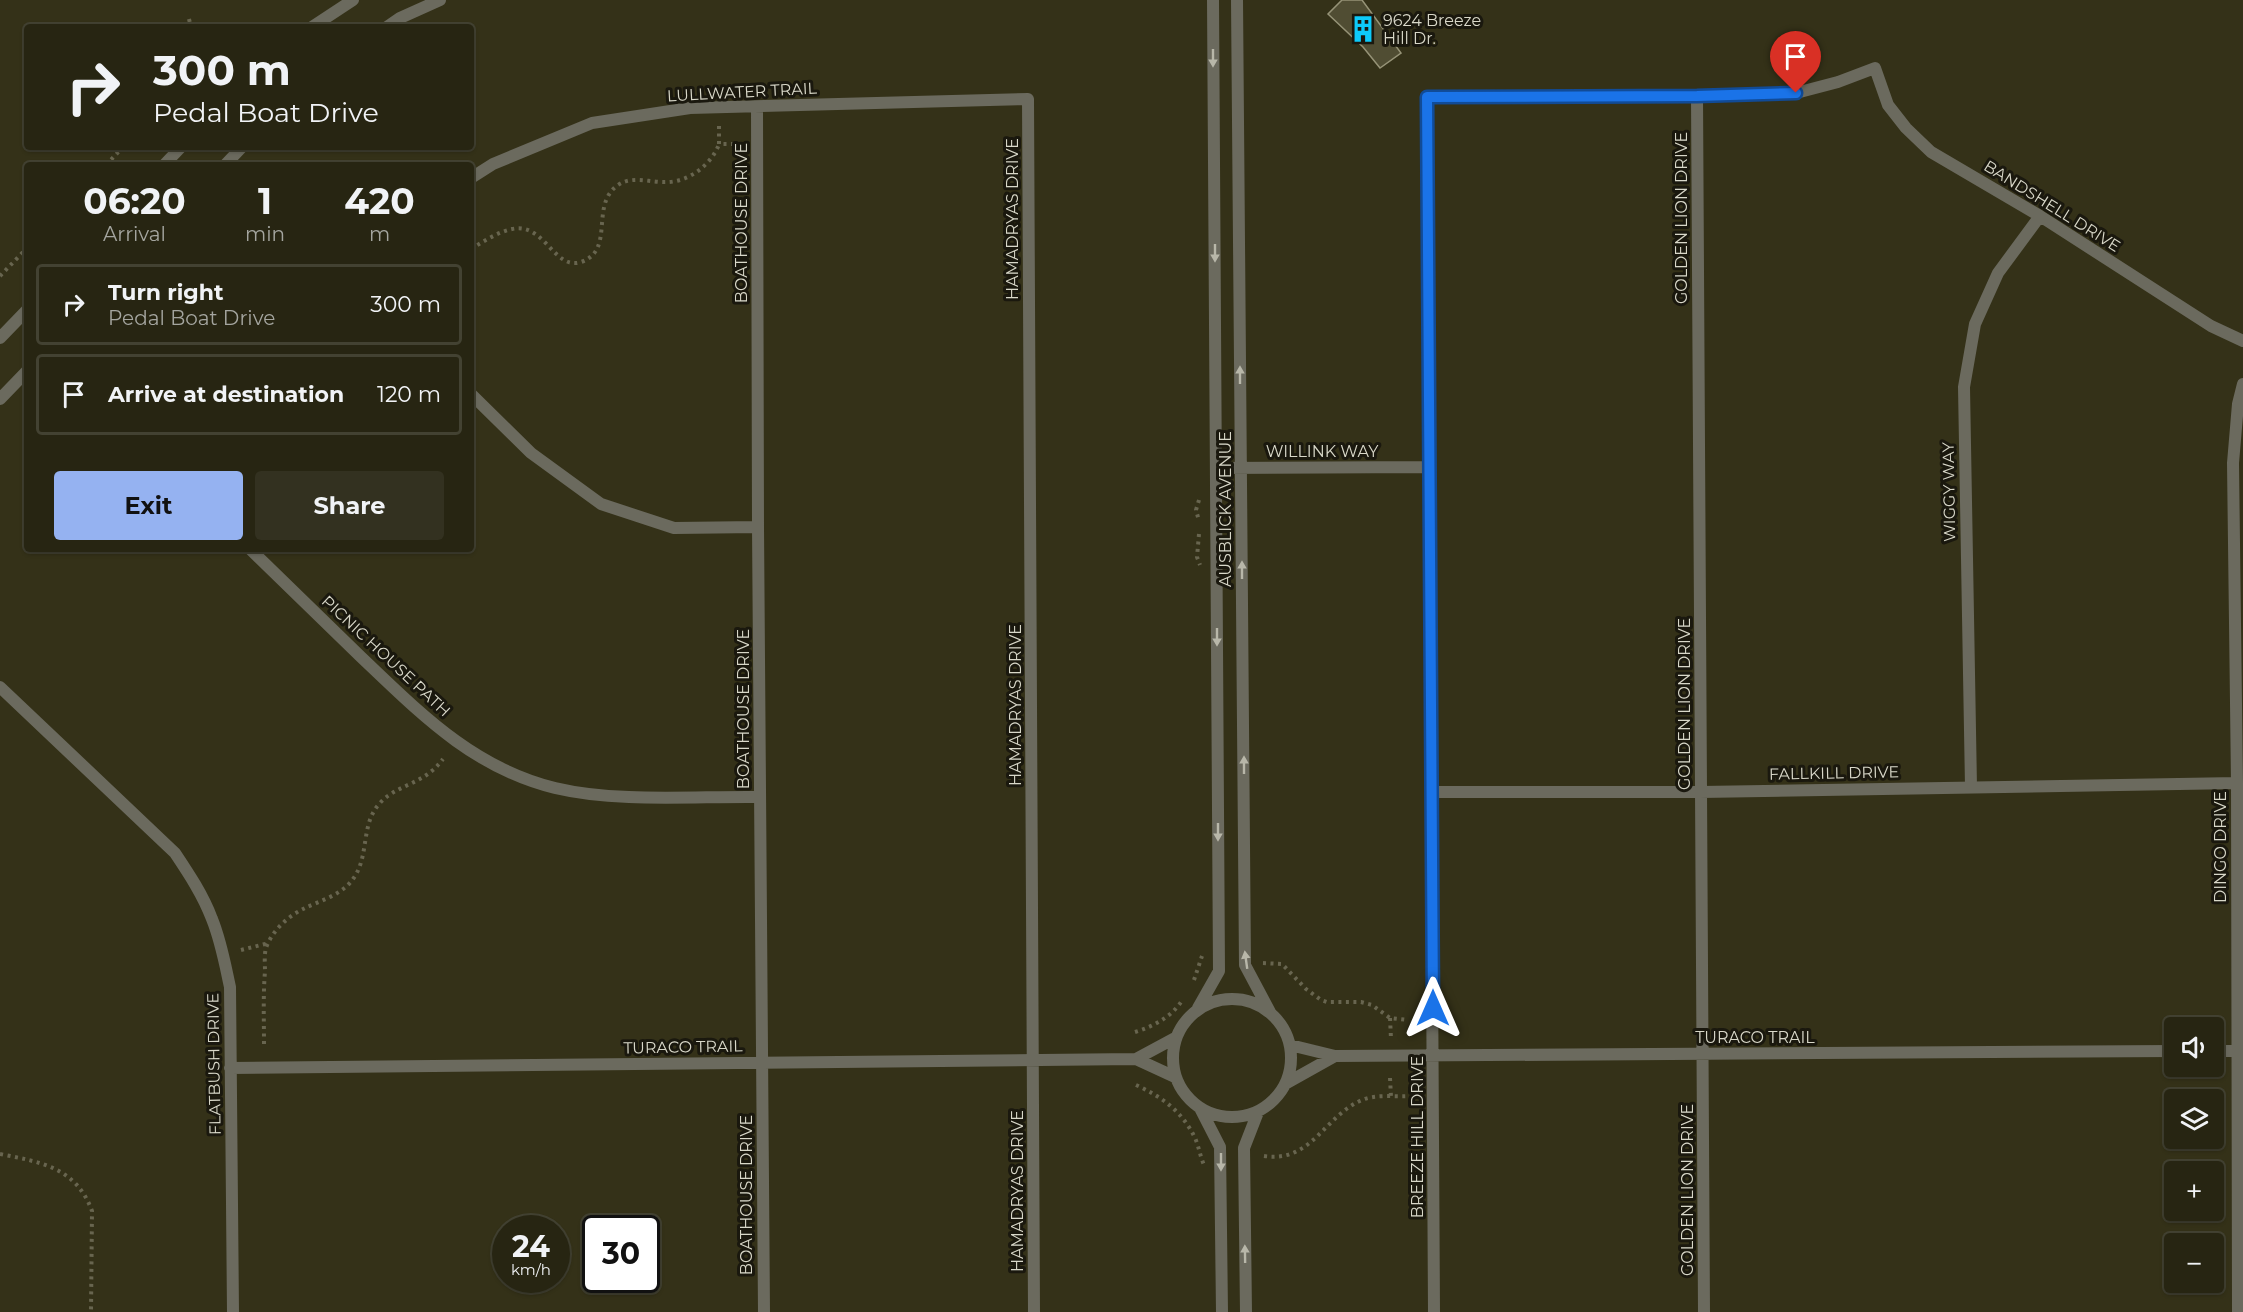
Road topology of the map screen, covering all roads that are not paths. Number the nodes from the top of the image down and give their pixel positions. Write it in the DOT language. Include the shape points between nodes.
graph roads {
  1 [pos="353,0"];
  2 [pos="440,0"];
  3 [pos="1213,0"];
  4 [pos="1237,0"];
  5 [pos="317,24"];
  6 [pos="391,24"];
  7 [pos="1697,96"];
  8 [pos="1028,99"];
  9 [pos="757,107"];
  10 [pos="178,150"];
  11 [pos="239,150"];
  12 [pos="167,162"];
  13 [pos="228,162"];
  14 [pos="474,176"];
  15 [pos="2040,216"];
  16 [pos="24,313"];
  17 [pos="0,338"];
  18 [pos="2243,341"];
  19 [pos="24,374"];
  20 [pos="2243,384"];
  21 [pos="474,397"];
  22 [pos="0,399"];
  23 [pos="1428,467"];
  24 [pos="1216,468"];
  25 [pos="1241,468"];
  26 [pos="758,526"];
  27 [pos="253,552"];
  28 [pos="0,687"];
  29 [pos="2237,783"];
  30 [pos="1971,787"];
  31 [pos="1431,792"];
  32 [pos="1701,792"];
  33 [pos="760,797"];
  34 [pos="1198,1008"];
  35 [pos="1270,1012"];
  36 [pos="1175,1038"];
  37 [pos="1290,1045"];
  38 [pos="2164,1051"];
  39 [pos="2224,1051"];
  40 [pos="2237,1051"];
  41 [pos="1703,1053"];
  42 [pos="1335,1056"];
  43 [pos="1433,1056"];
  44 [pos="1136,1059"];
  45 [pos="1033,1060"];
  46 [pos="762,1063"];
  47 [pos="230,1068"];
  48 [pos="1175,1077"];
  49 [pos="1286,1084"];
  50 [pos="1200,1108"];
  51 [pos="1258,1112"];
  52 [pos="233,1312"];
  53 [pos="764,1312"];
  54 [pos="1034,1312"];
  55 [pos="1221,1312"];
  56 [pos="1246,1312"];
  57 [pos="1434,1312"];
  58 [pos="1704,1312"];
  59 [pos="2238,1312"];
  1 -- 5 [label="street"];
  2 -- 6 [label="street"];
  3 -- 24 [label="street, AUSBLICK AVENUE, one-way"];
  25 -- 4 [label="street, AUSBLICK AVENUE, one-way"];
  7 -- 15 [label="street, BANDSHELL DRIVE" via="1796,93 1875,68 1888,105 1931,152"];
  7 -- 23 [label="street, BREEZE HILL DRIVE" via="1427,97"];
  7 -- 32 [label="street, GOLDEN LION DRIVE"];
  8 -- 9 [label="street, LULLWATER TRAIL"];
  8 -- 45 [label="street, HAMADRYAS DRIVE"];
  9 -- 14 [label="street, LULLWATER TRAIL" via="690,108 592,123 493,164"];
  9 -- 26 [label="street, BOATHOUSE DRIVE"];
  10 -- 12 [label="street"];
  11 -- 13 [label="street"];
  15 -- 18 [label="street, BANDSHELL DRIVE" via="2211,326"];
  15 -- 30 [label="street, WIGGY WAY" via="1998,273 1975,324 1964,387"];
  16 -- 17 [label="street"];
  19 -- 22 [label="street"];
  20 -- 29 [label="street, DINGO DRIVE" via="2233,463"];
  21 -- 26 [label="street" via="531,453 601,504 674,528"];
  23 -- 25 [label="street, WILLINK WAY"];
  23 -- 31 [label="street, BREEZE HILL DRIVE"];
  24 -- 25 [label="street, WILLINK WAY"];
  24 -- 34 [label="street, AUSBLICK AVENUE, one-way" via="1219,971"];
  35 -- 25 [label="street, AUSBLICK AVENUE, one-way" via="1245,965"];
  26 -- 33 [label="street, BOATHOUSE DRIVE"];
  27 -- 33 [label="street, PICNIC HOUSE PATH" via="427,720 482,760 554,788 592,795"];
  28 -- 47 [label="street, FLATBUSH DRIVE" via="175,853 195,885 212,919 230,987"];
  29 -- 30 [label="street, FALLKILL DRIVE"];
  29 -- 40 [label="street, DINGO DRIVE"];
  30 -- 32 [label="street, FALLKILL DRIVE"];
  31 -- 32 [label="street, FALLKILL DRIVE"];
  31 -- 43 [label="street, BREEZE HILL DRIVE"];
  32 -- 41 [label="street, GOLDEN LION DRIVE"];
  33 -- 46 [label="street, BOATHOUSE DRIVE"];
  34 -- 35 [label="street" via="1216,1000 1235,998"];
  34 -- 36 [label="street" via="1184,1021"];
  35 -- 37 [label="street"];
  36 -- 44 [label="street, TURACO TRAIL"];
  36 -- 48 [label="street"];
  37 -- 42 [label="street, TURACO TRAIL"];
  37 -- 49 [label="street"];
  38 -- 41 [label="street, TURACO TRAIL"];
  39 -- 40 [label="street"];
  40 -- 59 [label="street, DINGO DRIVE"];
  41 -- 43 [label="street, TURACO TRAIL"];
  41 -- 58 [label="street, GOLDEN LION DRIVE"];
  42 -- 43 [label="street, TURACO TRAIL"];
  42 -- 49 [label="street, TURACO TRAIL"];
  43 -- 57 [label="street, BREEZE HILL DRIVE"];
  44 -- 45 [label="street, TURACO TRAIL"];
  44 -- 48 [label="street, TURACO TRAIL"];
  45 -- 46 [label="street, TURACO TRAIL"];
  45 -- 54 [label="street, HAMADRYAS DRIVE"];
  46 -- 47 [label="street, TURACO TRAIL"];
  46 -- 53 [label="street, BOATHOUSE DRIVE"];
  47 -- 52 [label="street, FLATBUSH DRIVE"];
  48 -- 50 [label="street" via="1185,1095"];
  49 -- 51 [label="street"];
  50 -- 51 [label="street" via="1218,1116"];
  50 -- 55 [label="street, one-way" via="1220,1147"];
  56 -- 51 [label="street, one-way" via="1244,1148"];
}
